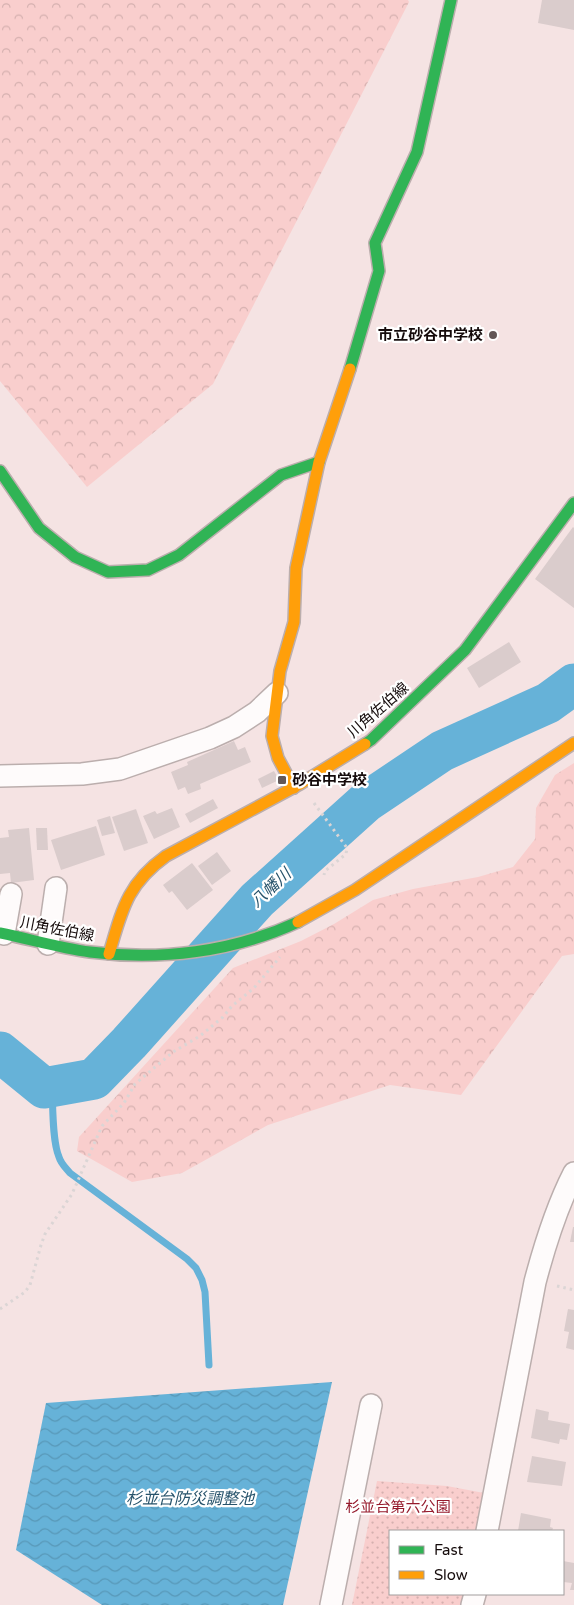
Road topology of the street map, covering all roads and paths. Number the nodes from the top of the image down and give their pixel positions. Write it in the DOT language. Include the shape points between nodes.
graph roads {
  1 [pos="451,0"];
  2 [pos="319,462"];
  3 [pos="0,471"];
  4 [pos="574,503"];
  5 [pos="277,693"];
  6 [pos="574,743"];
  7 [pos="0,776"];
  8 [pos="294,788"];
  9 [pos="314,803"];
  10 [pos="324,875"];
  11 [pos="56,888"];
  12 [pos="11,894"];
  13 [pos="2,934"];
  14 [pos="48,944"];
  15 [pos="283,953"];
  16 [pos="109,954"];
  17 [pos="574,1173"];
  18 [pos="557,1286"];
  19 [pos="574,1290"];
  20 [pos="0,1309"];
  21 [pos="371,1405"];
  22 [pos="487,1530"];
  23 [pos="330,1605"];
  1 -- 2 [label="main road" via="417,152 375,243 379,271"];
  2 -- 3 [label="main road" via="281,475 180,555 148,570 108,572 75,557 39,528"];
  2 -- 5 [label="main road" via="296,568 294,622"];
  4 -- 8 [label="main road, 川角佐伯線" via="465,650 371,740"];
  5 -- 7 [label="street" via="257,712 210,738 120,769 82,774"];
  5 -- 8 [label="main road" via="274,747"];
  6 -- 16 [label="main road, 川角佐伯線" via="354,890 284,928 194,952"];
  8 -- 16 [label="main road, 川角佐伯線" via="151,866 128,894"];
  9 -- 10 [label="path" via="347,848 346,854"];
  11 -- 14 [label="street"];
  12 -- 13 [label="street"];
  13 -- 14 [label="main road, 川角佐伯線"];
  14 -- 16 [label="main road, 川角佐伯線"];
  15 -- 20 [label="path" via="254,988 223,1017 196,1039 176,1049 135,1084 124,1103 100,1129 75,1188 45,1234 30,1285"];
  17 -- 22 [label="street" via="554,1216 538,1274"];
  18 -- 19 [label="path"];
  21 -- 23 [label="street"];
}
